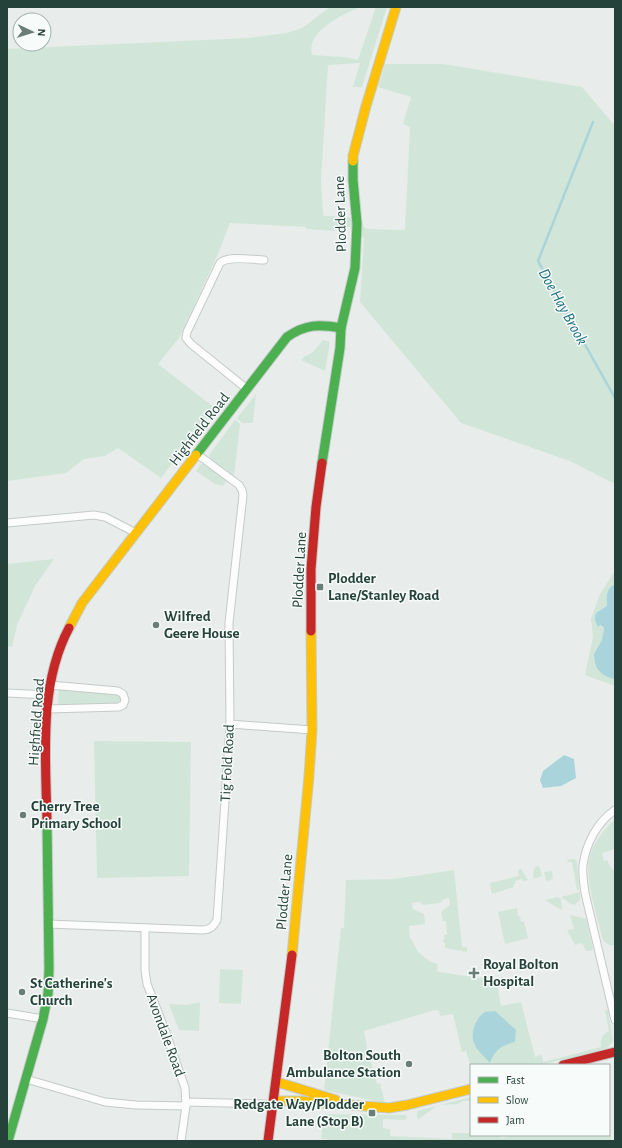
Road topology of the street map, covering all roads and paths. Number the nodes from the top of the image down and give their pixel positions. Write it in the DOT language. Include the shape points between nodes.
graph roads {
  1 [pos="396,7"];
  2 [pos="264,260"];
  3 [pos="341,328"];
  4 [pos="247,389"];
  5 [pos="197,454"];
  6 [pos="7,523"];
  7 [pos="136,533"];
  8 [pos="50,685"];
  9 [pos="7,693"];
  10 [pos="49,695"];
  11 [pos="48,709"];
  12 [pos="230,724"];
  13 [pos="312,730"];
  14 [pos="615,810"];
  15 [pos="48,924"];
  16 [pos="145,928"];
  17 [pos="7,1013"];
  18 [pos="43,1018"];
  19 [pos="615,1020"];
  20 [pos="615,1052"];
  21 [pos="567,1064"];
  22 [pos="26,1079"];
  23 [pos="277,1082"];
  24 [pos="470,1089"];
  25 [pos="274,1101"];
  26 [pos="186,1104"];
  27 [pos="265,1104"];
  28 [pos="351,1105"];
  29 [pos="9,1131"];
  30 [pos="8,1141"];
  31 [pos="181,1141"];
  32 [pos="268,1141"];
  1 -- 3 [label="street, Plodder Lane" via="360,127 354,156 356,250 353,283"];
  2 -- 4 [label="street" via="223,259 186,338"];
  3 -- 4 [label="street, Highfield Road" via="316,324 296,330"];
  3 -- 13 [label="street, Plodder Lane" via="316,507 311,569"];
  4 -- 5 [label="street, Highfield Road"];
  5 -- 7 [label="street, Highfield Road"];
  5 -- 12 [label="street, Tig Fold Road" via="239,485 243,495 229,623"];
  6 -- 7 [label="street" via="94,515 105,517"];
  7 -- 8 [label="street, Highfield Road" via="82,603 62,641"];
  8 -- 10 [label="street, Highfield Road"];
  8 -- 11 [label="street" via="118,691 123,694 125,700 119,707"];
  9 -- 10 [label="street"];
  10 -- 11 [label="street, Highfield Road"];
  11 -- 15 [label="street, Highfield Road"];
  12 -- 13 [label="street"];
  12 -- 16 [label="street, Tig Fold Road" via="217,920 208,930"];
  13 -- 23 [label="street, Plodder Lane" via="296,924"];
  14 -- 19 [label="street" via="602,822 589,841 583,865 585,893"];
  15 -- 16 [label="street, Tig Fold Road"];
  15 -- 18 [label="street, Highfield Road" via="48,988"];
  16 -- 26 [label="street, Avondale Road" via="147,984 183,1080"];
  17 -- 18 [label="street"];
  18 -- 22 [label="street, Highfield Road"];
  20 -- 21 [label="street"];
  22 -- 26 [label="street" via="106,1102 136,1105"];
  22 -- 29 [label="street, Highfield Road"];
  23 -- 25 [label="street, Plodder Lane"];
  23 -- 28 [label="street"];
  24 -- 28 [label="street" via="399,1107"];
  25 -- 28 [label="street"];
  25 -- 32 [label="street, Plodder Lane"];
  26 -- 27 [label="street"];
  26 -- 31 [label="street, Avondale Road"];
  29 -- 30 [label="street, Highfield Road"];
}
